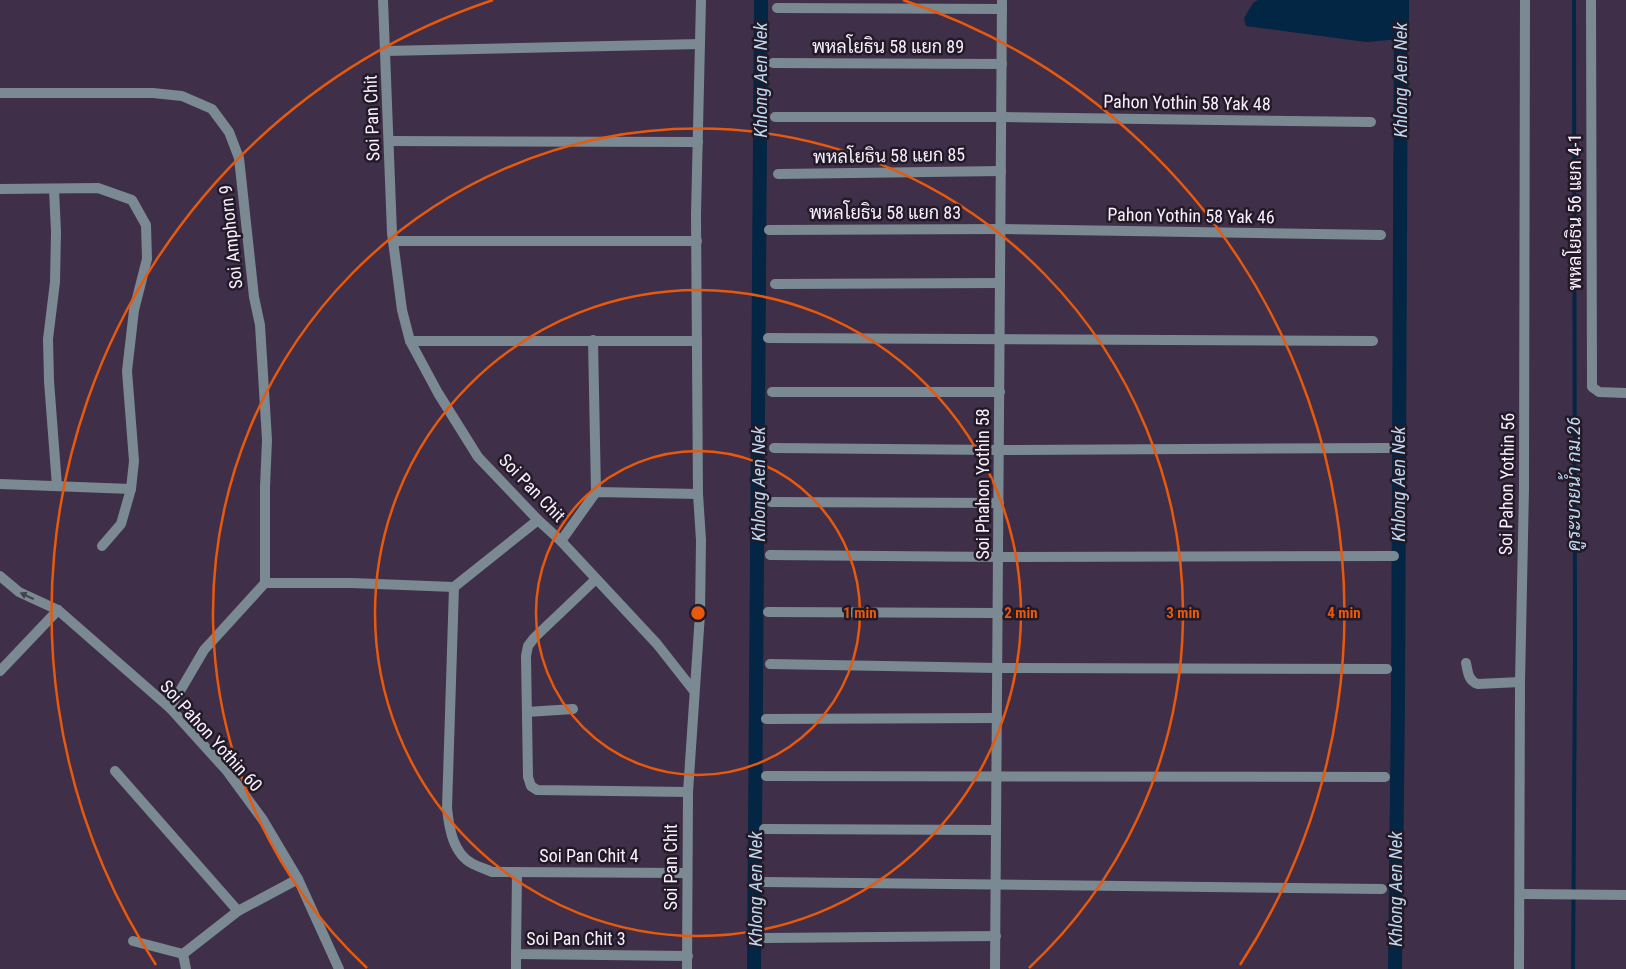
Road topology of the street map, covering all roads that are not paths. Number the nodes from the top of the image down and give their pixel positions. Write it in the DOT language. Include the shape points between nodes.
graph roads {
  1 [pos="383,0"];
  2 [pos="701,0"];
  3 [pos="1525,0"];
  4 [pos="1591,0"];
  5 [pos="1002,5"];
  6 [pos="777,8"];
  7 [pos="700,44"];
  8 [pos="385,51"];
  9 [pos="773,63"];
  10 [pos="1002,64"];
  11 [pos="0,93"];
  12 [pos="775,116"];
  13 [pos="1002,117"];
  14 [pos="1371,122"];
  15 [pos="389,141"];
  16 [pos="698,142"];
  17 [pos="1001,171"];
  18 [pos="778,174"];
  19 [pos="54,189"];
  20 [pos="0,190"];
  21 [pos="1001,229"];
  22 [pos="769,230"];
  23 [pos="1381,235"];
  24 [pos="393,241"];
  25 [pos="696,241"];
  26 [pos="1000,282"];
  27 [pos="775,284"];
  28 [pos="768,338"];
  29 [pos="1000,338"];
  30 [pos="593,340"];
  31 [pos="410,341"];
  32 [pos="697,341"];
  33 [pos="1373,341"];
  34 [pos="772,392"];
  35 [pos="1000,392"];
  36 [pos="1626,393"];
  37 [pos="774,448"];
  38 [pos="1389,448"];
  39 [pos="999,450"];
  40 [pos="0,484"];
  41 [pos="57,486"];
  42 [pos="131,489"];
  43 [pos="596,492"];
  44 [pos="698,494"];
  45 [pos="771,502"];
  46 [pos="999,503"];
  47 [pos="538,520"];
  48 [pos="561,541"];
  49 [pos="102,546"];
  50 [pos="770,555"];
  51 [pos="1394,556"];
  52 [pos="998,557"];
  53 [pos="0,576"];
  54 [pos="596,579"];
  55 [pos="265,583"];
  56 [pos="454,587"];
  57 [pos="58,610"];
  58 [pos="768,612"];
  59 [pos="998,613"];
  60 [pos="1466,663"];
  61 [pos="770,664"];
  62 [pos="998,668"];
  63 [pos="1387,669"];
  64 [pos="0,671"];
  65 [pos="1520,682"];
  66 [pos="694,691"];
  67 [pos="170,708"];
  68 [pos="573,709"];
  69 [pos="527,712"];
  70 [pos="997,718"];
  71 [pos="766,719"];
  72 [pos="115,771"];
  73 [pos="766,776"];
  74 [pos="997,776"];
  75 [pos="1385,777"];
  76 [pos="688,792"];
  77 [pos="764,829"];
  78 [pos="996,830"];
  79 [pos="517,872"];
  80 [pos="686,873"];
  81 [pos="298,880"];
  82 [pos="765,882"];
  83 [pos="996,884"];
  84 [pos="1382,889"];
  85 [pos="1520,894"];
  86 [pos="1626,896"];
  87 [pos="238,911"];
  88 [pos="996,936"];
  89 [pos="766,938"];
  90 [pos="133,941"];
  91 [pos="183,954"];
  92 [pos="516,954"];
  93 [pos="688,956"];
  94 [pos="186,969"];
  95 [pos="339,969"];
  96 [pos="516,969"];
  97 [pos="687,969"];
  98 [pos="995,969"];
  99 [pos="1519,969"];
  1 -- 8 [label="street, Soi Pan Chit"];
  2 -- 7 [label="street"];
  3 -- 65 [label="street, Soi Pahon Yothin 56" via="1524,489"];
  4 -- 36 [label="street, พหลโยธิน 56 แยก 4-1" via="1592,387 1599,392"];
  5 -- 6 [label="street"];
  5 -- 10 [label="street, Soi Phahon Yothin 58"];
  7 -- 8 [label="street"];
  7 -- 16 [label="street"];
  8 -- 15 [label="street, Soi Pan Chit"];
  9 -- 10 [label="street, พหลโยธิน 58 แยก 89"];
  10 -- 13 [label="street, Soi Phahon Yothin 58"];
  11 -- 55 [label="street, Soi Amphorn 9" via="182,96 212,109 229,132 239,158 260,325 267,440"];
  12 -- 13 [label="street, Pahon Yothin 58 Yak 48"];
  13 -- 14 [label="street, Pahon Yothin 58 Yak 48"];
  13 -- 17 [label="street, Soi Phahon Yothin 58"];
  15 -- 16 [label="street"];
  15 -- 24 [label="street, Soi Pan Chit"];
  16 -- 25 [label="street"];
  17 -- 18 [label="street, พหลโยธิน 58 แยก 85"];
  17 -- 21 [label="street, Soi Phahon Yothin 58"];
  19 -- 20 [label="street"];
  19 -- 41 [label="street" via="56,282 48,339"];
  19 -- 42 [label="street" via="98,188 132,200 146,225 147,260 134,310 127,371 134,461"];
  21 -- 22 [label="street, พหลโยธิน 58 แยก 83"];
  21 -- 23 [label="street, Pahon Yothin 58 Yak 46"];
  21 -- 26 [label="street, Soi Phahon Yothin 58"];
  24 -- 25 [label="street"];
  24 -- 31 [label="street, Soi Pan Chit" via="402,310"];
  25 -- 32 [label="street"];
  26 -- 27 [label="street"];
  26 -- 29 [label="street, Soi Phahon Yothin 58"];
  28 -- 29 [label="street"];
  29 -- 33 [label="street"];
  29 -- 35 [label="street, Soi Phahon Yothin 58"];
  30 -- 31 [label="street"];
  30 -- 32 [label="street"];
  30 -- 43 [label="street"];
  31 -- 47 [label="street, Soi Pan Chit" via="438,394 478,457"];
  32 -- 44 [label="street"];
  34 -- 35 [label="street"];
  35 -- 39 [label="street, Soi Phahon Yothin 58"];
  37 -- 39 [label="street"];
  38 -- 39 [label="street"];
  39 -- 46 [label="street, Soi Phahon Yothin 58"];
  40 -- 41 [label="street"];
  41 -- 42 [label="street"];
  42 -- 49 [label="street" via="122,524"];
  43 -- 44 [label="street"];
  43 -- 48 [label="street"];
  44 -- 66 [label="street" via="700,614"];
  45 -- 46 [label="street"];
  46 -- 52 [label="street, Soi Phahon Yothin 58"];
  47 -- 48 [label="street, Soi Pan Chit"];
  47 -- 56 [label="street"];
  48 -- 54 [label="street, Soi Pan Chit"];
  50 -- 52 [label="street"];
  51 -- 52 [label="street"];
  52 -- 59 [label="street, Soi Phahon Yothin 58"];
  57 -- 53 [label="street, Soi Pahon Yothin 60, one-way" via="19,592"];
  54 -- 66 [label="street, Soi Pan Chit" via="657,644"];
  54 -- 69 [label="street" via="528,646"];
  55 -- 56 [label="street"];
  55 -- 67 [label="street" via="204,650"];
  56 -- 79 [label="street, Soi Pan Chit 4" via="449,830 458,850 471,864 492,872"];
  57 -- 64 [label="street"];
  57 -- 67 [label="street, Soi Pahon Yothin 60"];
  58 -- 59 [label="street"];
  59 -- 62 [label="street, Soi Phahon Yothin 58"];
  60 -- 65 [label="street" via="1470,678 1478,684"];
  61 -- 62 [label="street"];
  62 -- 63 [label="street"];
  62 -- 70 [label="street, Soi Phahon Yothin 58"];
  65 -- 85 [label="street, Soi Pahon Yothin 56"];
  66 -- 76 [label="street, Soi Pan Chit"];
  67 -- 81 [label="street, Soi Pahon Yothin 60" via="246,796"];
  68 -- 69 [label="street"];
  69 -- 76 [label="street" via="528,777 531,786 538,790"];
  70 -- 71 [label="street"];
  70 -- 74 [label="street, Soi Phahon Yothin 58"];
  72 -- 87 [label="street"];
  73 -- 74 [label="street"];
  74 -- 75 [label="street"];
  74 -- 78 [label="street, Soi Phahon Yothin 58"];
  76 -- 80 [label="street, Soi Pan Chit"];
  77 -- 78 [label="street"];
  78 -- 83 [label="street, Soi Phahon Yothin 58"];
  79 -- 80 [label="street, Soi Pan Chit 4"];
  79 -- 92 [label="street, Soi Pan Chit 3"];
  80 -- 93 [label="street, Soi Pan Chit"];
  81 -- 87 [label="street"];
  81 -- 95 [label="street, Soi Pahon Yothin 60"];
  82 -- 83 [label="street"];
  83 -- 84 [label="street"];
  83 -- 88 [label="street, Soi Phahon Yothin 58"];
  85 -- 86 [label="street"];
  85 -- 99 [label="street, Soi Pahon Yothin 56"];
  87 -- 91 [label="street"];
  88 -- 89 [label="street"];
  88 -- 98 [label="street, Soi Phahon Yothin 58"];
  90 -- 91 [label="street"];
  91 -- 94 [label="street"];
  92 -- 93 [label="street, Soi Pan Chit 3"];
  92 -- 96 [label="street"];
  93 -- 97 [label="street, Soi Pan Chit"];
}
